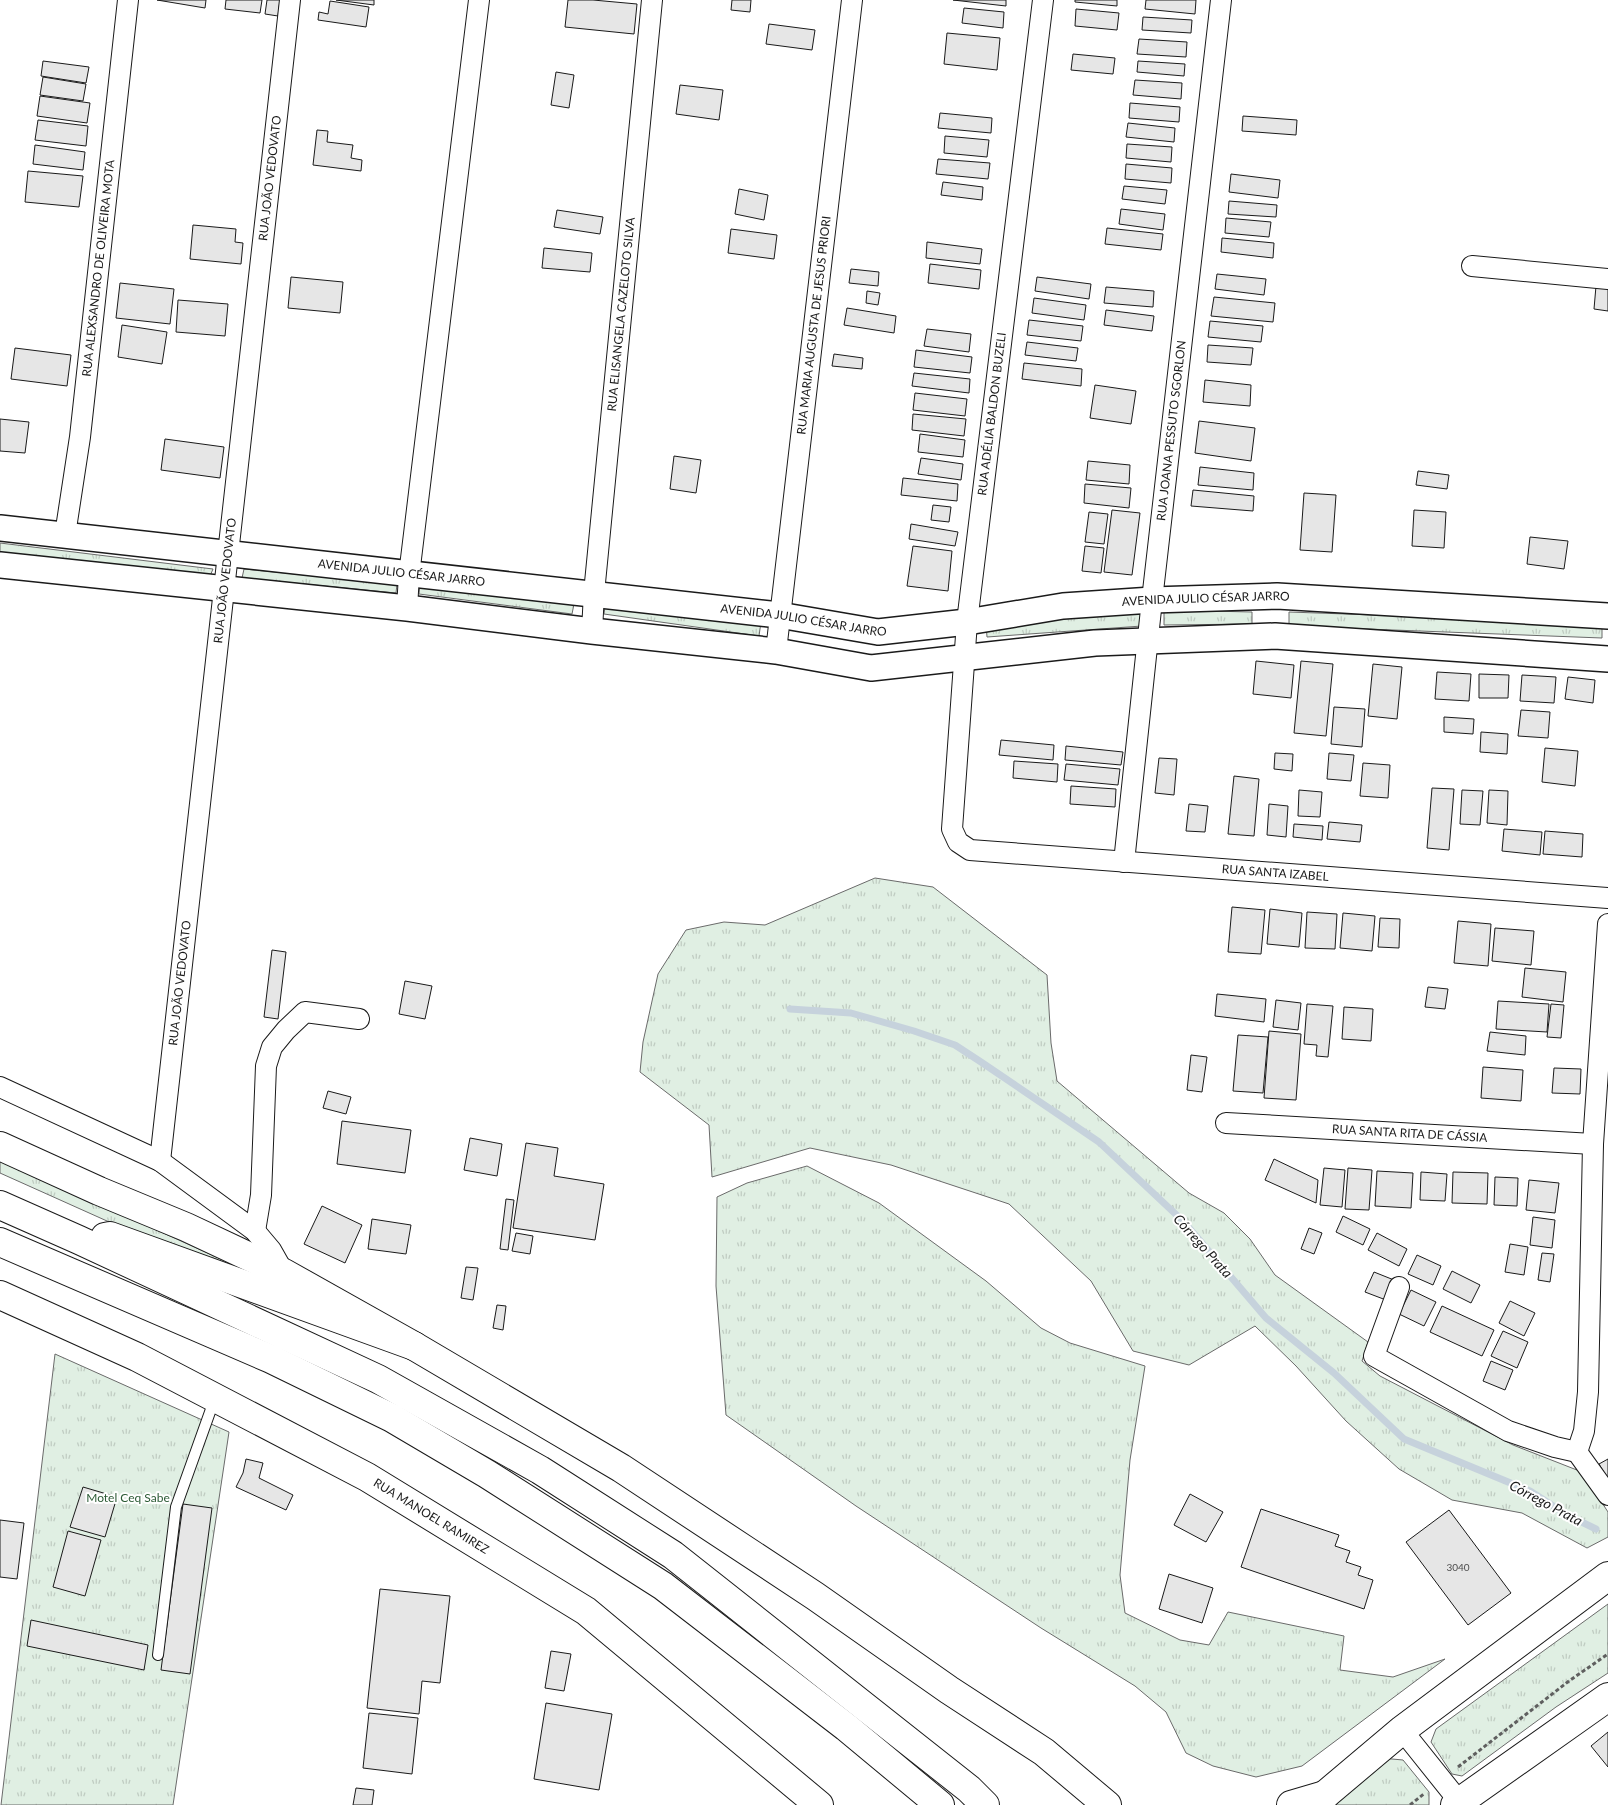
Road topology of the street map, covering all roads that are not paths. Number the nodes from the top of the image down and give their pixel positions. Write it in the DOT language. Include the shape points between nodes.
graph roads {
  1 [pos="128,0"];
  2 [pos="290,0"];
  3 [pos="479,0"];
  4 [pos="652,0"];
  5 [pos="852,0"];
  6 [pos="1043,0"];
  7 [pos="1221,0"];
  8 [pos="1472,266"];
  9 [pos="1608,279"];
  10 [pos="0,528"];
  11 [pos="65,536"];
  12 [pos="228,554"];
  13 [pos="0,565"];
  14 [pos="408,574"];
  15 [pos="224,589"];
  16 [pos="594,593"];
  17 [pos="1277,596"];
  18 [pos="1152,600"];
  19 [pos="407,608"];
  20 [pos="779,615"];
  21 [pos="1608,616"];
  22 [pos="967,622"];
  23 [pos="592,631"];
  24 [pos="1275,636"];
  25 [pos="1149,640"];
  26 [pos="776,651"];
  27 [pos="964,658"];
  28 [pos="1608,659"];
  29 [pos="952,830"];
  30 [pos="1124,862"];
  31 [pos="1608,898"];
  32 [pos="1608,924"];
  33 [pos="1607,953"];
  34 [pos="359,1019"];
  35 [pos="0,1087"];
  36 [pos="1226,1123"];
  37 [pos="1594,1144"];
  38 [pos="0,1146"];
  39 [pos="160,1161"];
  40 [pos="0,1205"];
  41 [pos="255,1231"];
  42 [pos="79,1240"];
  43 [pos="0,1242"];
  44 [pos="1600,1245"];
  45 [pos="284,1274"];
  46 [pos="1399,1287"];
  47 [pos="0,1295"];
  48 [pos="414,1346"];
  49 [pos="216,1397"];
  50 [pos="1577,1452"];
  51 [pos="1608,1495"];
  52 [pos="1608,1576"];
  53 [pos="158,1655"];
  54 [pos="1608,1697"];
  55 [pos="1402,1730"];
  56 [pos="1319,1800"];
  57 [pos="1459,1804"];
  58 [pos="819,1805"];
  59 [pos="940,1805"];
  60 [pos="985,1805"];
  61 [pos="1108,1805"];
  62 [pos="1291,1805"];
  1 -- 11 [label="street, RUA ALEXSANDRO DE OLIVEIRA MOTA" via="80,437"];
  2 -- 12 [label="street, RUA JOÃO VEDOVATO"];
  3 -- 14 [label="street"];
  4 -- 16 [label="street, RUA ELISANGELA CAZELOTO SILVA"];
  5 -- 20 [label="street, RUA MARIA AUGUSTA DE JESUS PRIORI"];
  6 -- 22 [label="street, RUA ADÉLIA BALDON BUZELI"];
  7 -- 18 [label="street, RUA JOANA PESSUTO SGORLON"];
  8 -- 9 [label="street"];
  10 -- 11 [label="street, AVENIDA JULIO CÉSAR JARRO"];
  11 -- 12 [label="street, AVENIDA JULIO CÉSAR JARRO"];
  12 -- 14 [label="street, AVENIDA JULIO CÉSAR JARRO"];
  12 -- 15 [label="street, RUA JOÃO VEDOVATO"];
  13 -- 15 [label="street"];
  14 -- 16 [label="street, AVENIDA JULIO CÉSAR JARRO"];
  14 -- 19 [label="street"];
  15 -- 19 [label="street"];
  15 -- 39 [label="street, RUA JOÃO VEDOVATO"];
  16 -- 20 [label="street, AVENIDA JULIO CÉSAR JARRO"];
  16 -- 23 [label="street, RUA ELISANGELA CAZELOTO SILVA"];
  17 -- 18 [label="street, AVENIDA JULIO CÉSAR JARRO"];
  17 -- 21 [label="street, AVENIDA JULIO CÉSAR JARRO"];
  17 -- 24 [label="street"];
  18 -- 22 [label="street, AVENIDA JULIO CÉSAR JARRO" via="1063,606"];
  18 -- 25 [label="street, RUA JOANA PESSUTO SGORLON"];
  19 -- 23 [label="street"];
  20 -- 22 [label="street, AVENIDA JULIO CÉSAR JARRO" via="878,632"];
  20 -- 26 [label="street, RUA MARIA AUGUSTA DE JESUS PRIORI"];
  22 -- 27 [label="street, RUA ADÉLIA BALDON BUZELI"];
  23 -- 26 [label="street"];
  24 -- 25 [label="street"];
  24 -- 28 [label="street"];
  25 -- 27 [label="street"];
  25 -- 30 [label="street, RUA JOANA PESSUTO SGORLON"];
  26 -- 27 [label="street" via="871,668"];
  27 -- 29 [label="street, RUA ADÉLIA BALDON BUZELI"];
  29 -- 30 [label="street, RUA SANTA IZABEL" via="958,842 970,850"];
  30 -- 31 [label="street, RUA SANTA IZABEL"];
  32 -- 33 [label="street"];
  33 -- 37 [label="street"];
  34 -- 41 [label="street" via="304,1012 272,1047 266,1066 261,1195"];
  35 -- 39 [label="street"];
  36 -- 37 [label="street, RUA SANTA RITA DE CÁSSIA"];
  37 -- 44 [label="street"];
  38 -- 45 [label="main road" via="186,1227"];
  39 -- 41 [label="street"];
  40 -- 42 [label="main road"];
  41 -- 45 [label="street" via="271,1250"];
  42 -- 48 [label="main road" via="110,1236"];
  42 -- 60 [label="main road" via="378,1379 540,1470 673,1555"];
  43 -- 59 [label="main road" via="271,1359 392,1418 487,1474 663,1586 846,1727"];
  44 -- 50 [label="street" via="1584,1431"];
  45 -- 48 [label="main road"];
  46 -- 50 [label="street" via="1374,1356 1508,1432"];
  47 -- 49 [label="main road, RUA MANOEL RAMIREZ"];
  48 -- 61 [label="main road" via="621,1468 774,1569 1044,1752"];
  49 -- 53 [label="lane" via="176,1508"];
  49 -- 58 [label="main road, RUA MANOEL RAMIREZ" via="367,1477 586,1611"];
  50 -- 51 [label="street"];
  52 -- 55 [label="main road"];
  54 -- 57 [label="main road"];
  55 -- 56 [label="main road"];
  55 -- 57 [label="street"];
  56 -- 62 [label="main road"];
}
